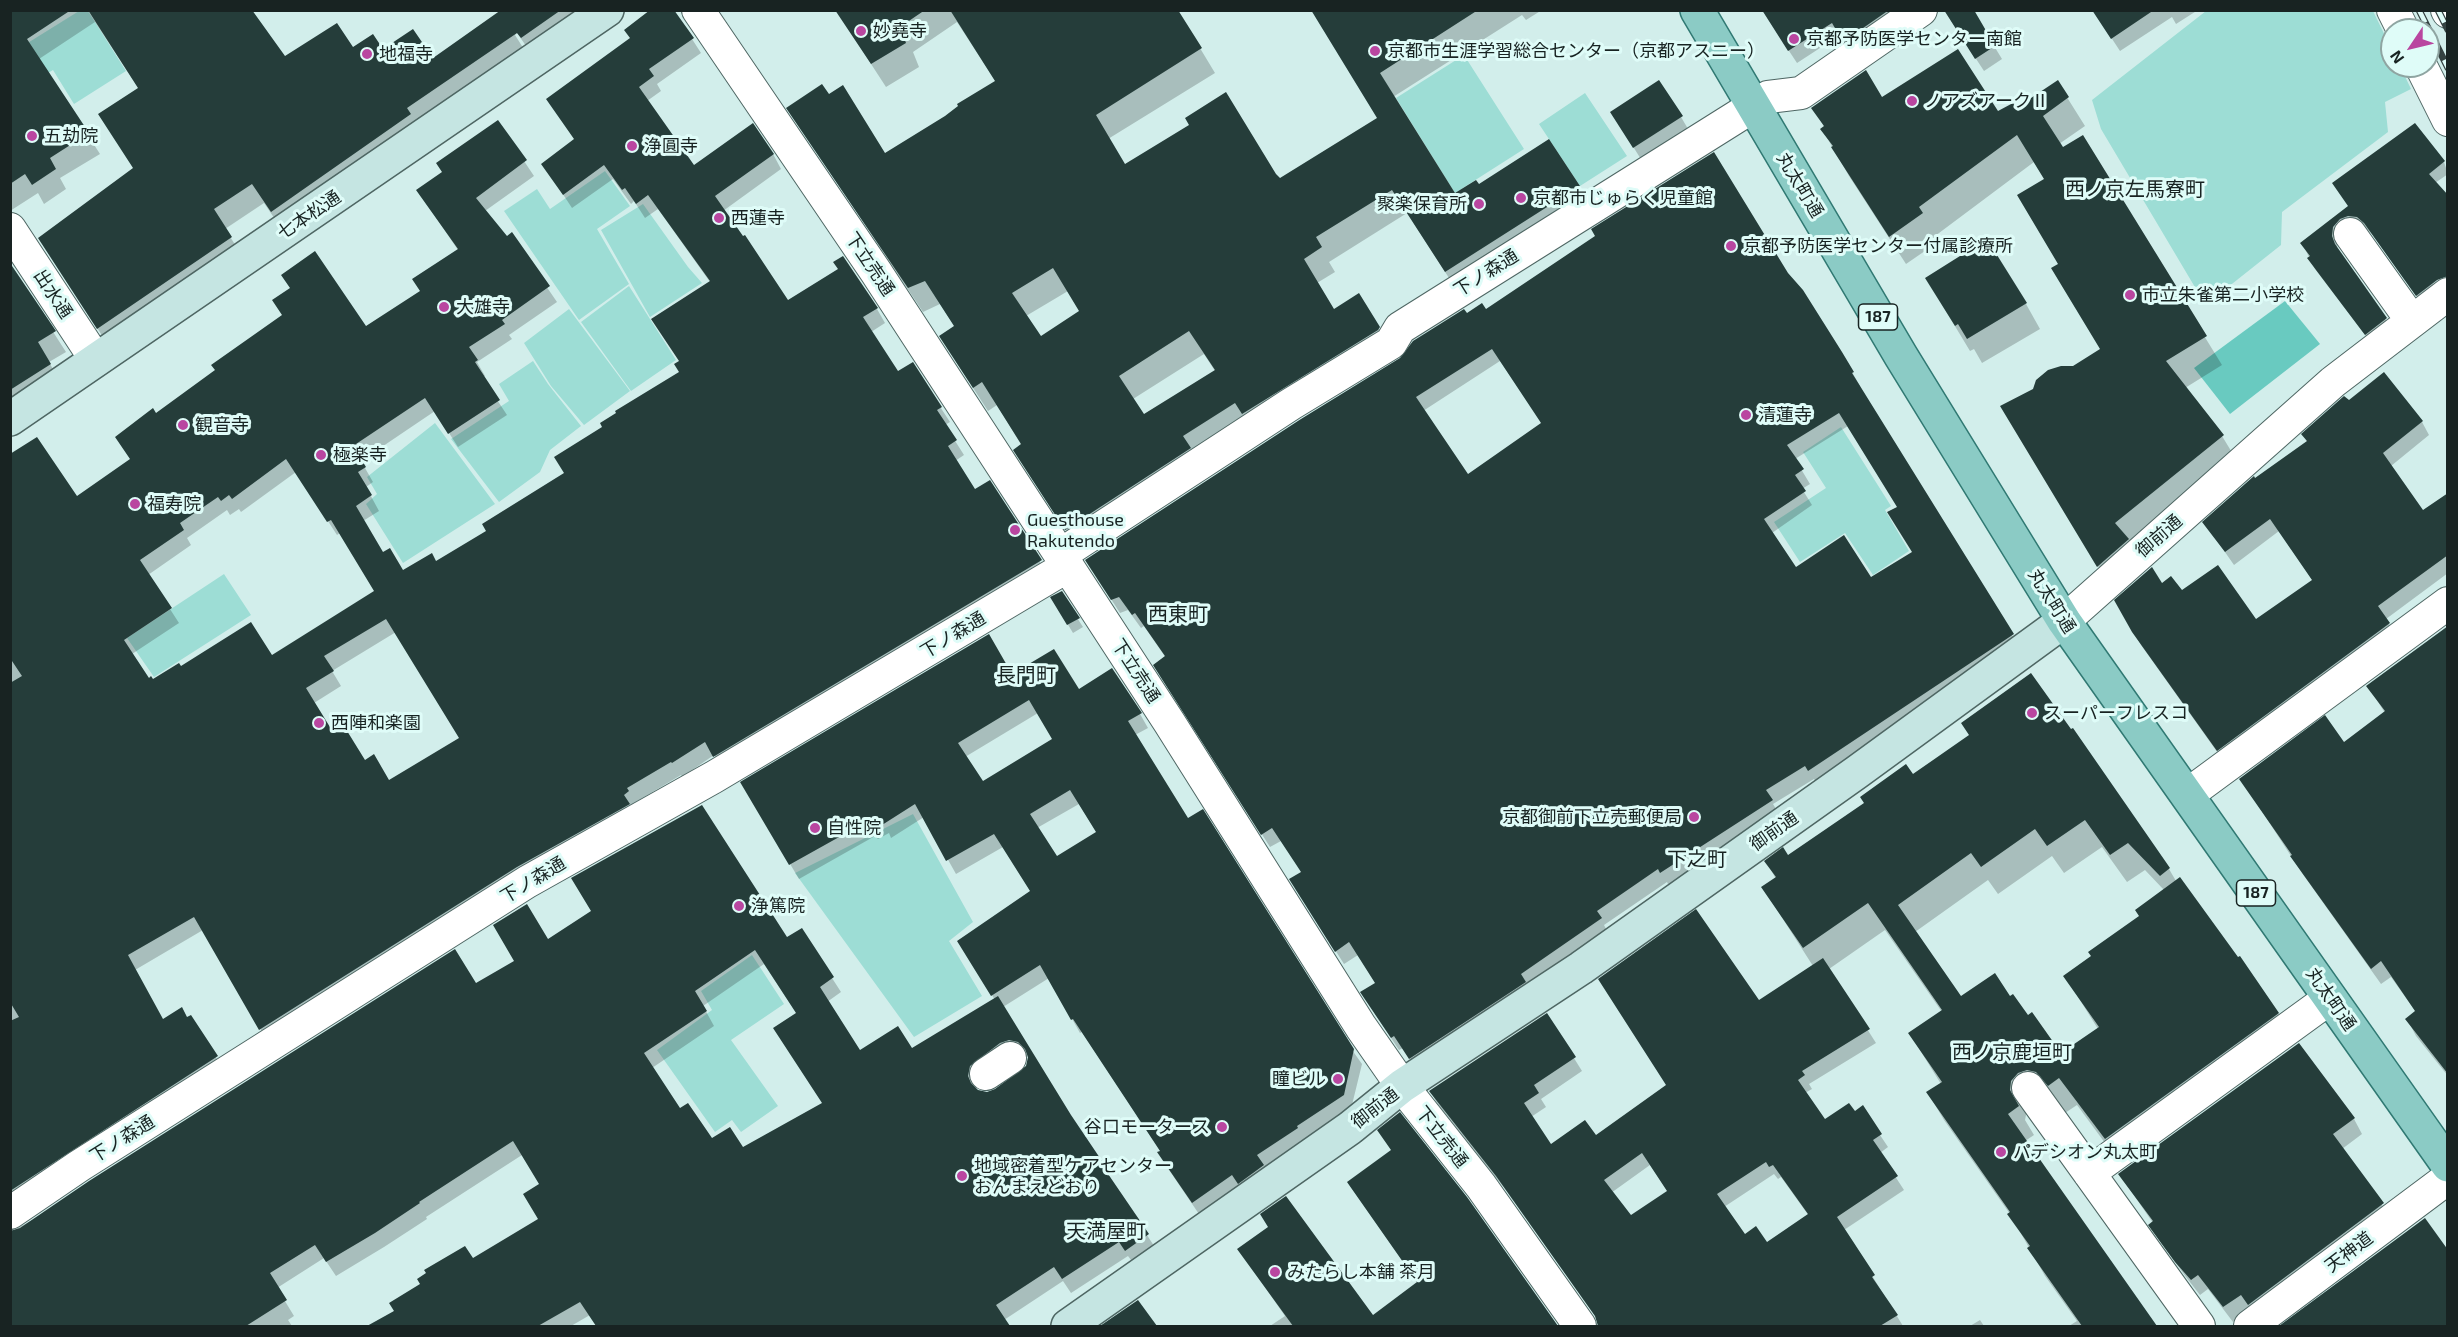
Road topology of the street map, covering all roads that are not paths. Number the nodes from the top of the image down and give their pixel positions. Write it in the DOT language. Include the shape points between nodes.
graph roads {
  1 [pos="607,10"];
  2 [pos="698,10"];
  3 [pos="1697,10"];
  4 [pos="1922,10"];
  5 [pos="2427,78"];
  6 [pos="1761,101"];
  7 [pos="2448,120"];
  8 [pos="10,229"];
  9 [pos="2350,234"];
  10 [pos="2448,294"];
  11 [pos="2412,321"];
  12 [pos="96,360"];
  13 [pos="10,419"];
  14 [pos="1064,560"];
  15 [pos="2448,603"];
  16 [pos="2064,621"];
  17 [pos="2187,795"];
  18 [pos="2330,998"];
  19 [pos="1402,1086"];
  20 [pos="2028,1088"];
  21 [pos="2448,1165"];
  22 [pos="2089,1173"];
  23 [pos="2448,1178"];
  24 [pos="10,1213"];
  25 [pos="1068,1326"];
  26 [pos="1580,1326"];
  27 [pos="2199,1326"];
  28 [pos="2250,1326"];
  1 -- 12 [label="street, 七本松通"];
  2 -- 14 [label="street, 下立売通" via="876,272"];
  3 -- 6 [label="main road, 丸太町通 / 187"];
  4 -- 6 [label="street, 下ノ森通" via="1801,93"];
  5 -- 7 [label="street"];
  6 -- 14 [label="street, 下ノ森通" via="1400,328 1391,343 1291,404"];
  6 -- 16 [label="main road, 丸太町通 / 187" via="1907,366"];
  8 -- 12 [label="street, 出水通"];
  9 -- 11 [label="street"];
  10 -- 11 [label="street, 御前通"];
  11 -- 16 [label="street, 御前通" via="2333,382"];
  12 -- 13 [label="street, 七本松通"];
  14 -- 19 [label="street, 下立売通"];
  14 -- 24 [label="street, 下ノ森通" via="734,765 527,882"];
  15 -- 17 [label="street"];
  16 -- 17 [label="main road, 丸太町通 / 187"];
  16 -- 19 [label="street, 御前通" via="1581,968"];
  17 -- 18 [label="main road, 丸太町通 / 187"];
  18 -- 21 [label="main road, 丸太町通 / 187"];
  18 -- 22 [label="street"];
  19 -- 25 [label="street, 御前通" via="1350,1128"];
  19 -- 26 [label="street, 下立売通" via="1481,1186"];
  20 -- 22 [label="street"];
  22 -- 27 [label="street"];
  23 -- 28 [label="street, 天神道"];
}
